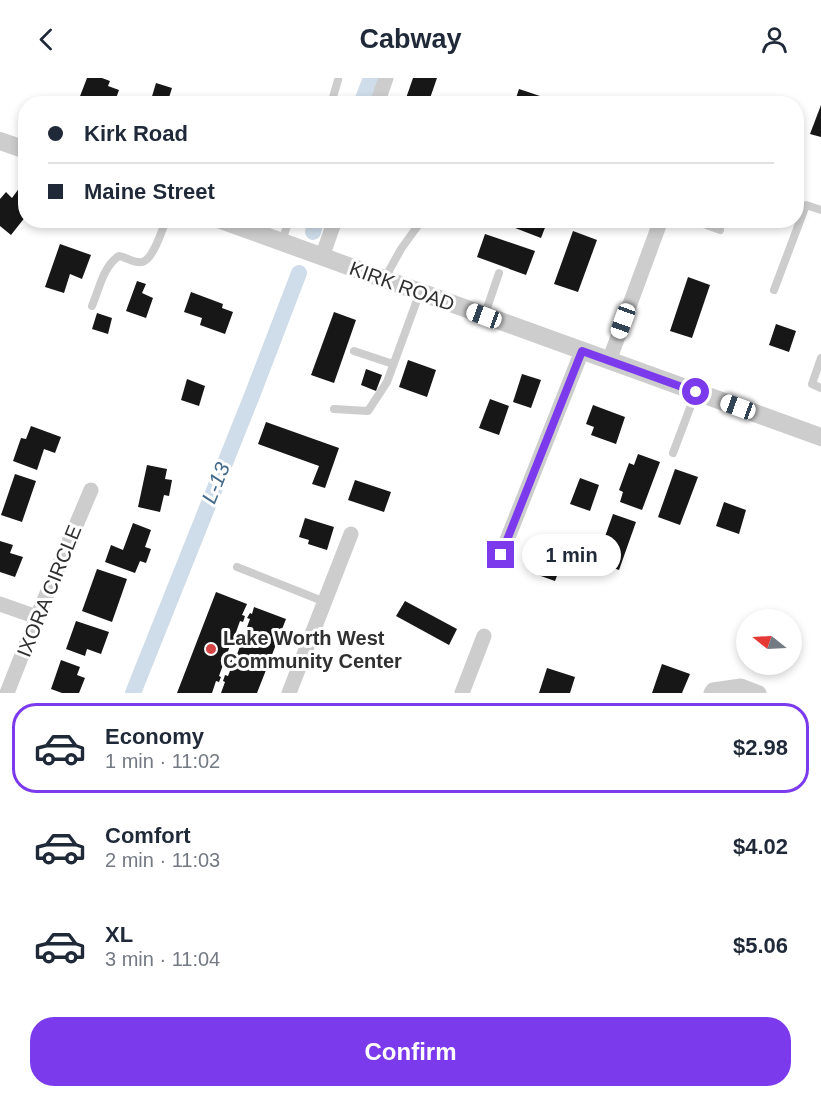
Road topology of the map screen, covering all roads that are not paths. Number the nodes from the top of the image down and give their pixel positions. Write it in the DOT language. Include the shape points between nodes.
graph roads {
  1 [pos="386,78"];
  2 [pos="338,80"];
  3 [pos="333,96"];
  4 [pos="379,96"];
  5 [pos="0,141"];
  6 [pos="18,147"];
  7 [pos="804,210"];
  8 [pos="821,210"];
  9 [pos="162,228"];
  10 [pos="243,228"];
  11 [pos="286,228"];
  12 [pos="332,228"];
  13 [pos="416,228"];
  14 [pos="658,228"];
  15 [pos="715,228"];
  16 [pos="797,228"];
  17 [pos="720,230"];
  18 [pos="281,242"];
  19 [pos="322,257"];
  20 [pos="499,273"];
  21 [pos="384,279"];
  22 [pos="774,290"];
  23 [pos="420,292"];
  24 [pos="92,306"];
  25 [pos="484,316"];
  26 [pos="354,351"];
  27 [pos="582,351"];
  28 [pos="821,358"];
  29 [pos="609,361"];
  30 [pos="393,364"];
  31 [pos="821,388"];
  32 [pos="696,392"];
  33 [pos="334,410"];
  34 [pos="821,437"];
  35 [pos="673,453"];
  36 [pos="91,490"];
  37 [pos="351,534"];
  38 [pos="501,555"];
  39 [pos="237,567"];
  40 [pos="325,602"];
  41 [pos="0,604"];
  42 [pos="37,617"];
  43 [pos="484,636"];
  44 [pos="7,693"];
  45 [pos="289,693"];
  46 [pos="462,693"];
  47 [pos="711,693"];
  48 [pos="759,693"];
  1 -- 4 [label="street"];
  2 -- 3 [label="lane"];
  5 -- 6 [label="street"];
  7 -- 8 [label="lane" via="806,205"];
  9 -- 24 [label="lane" via="146,260 139,262 119,256 112,262"];
  10 -- 18 [label="street, KIRK ROAD"];
  11 -- 18 [label="lane"];
  12 -- 19 [label="street"];
  13 -- 21 [label="lane"];
  14 -- 29 [label="street"];
  15 -- 17 [label="lane"];
  16 -- 22 [label="lane"];
  18 -- 19 [label="street, KIRK ROAD"];
  19 -- 21 [label="street, KIRK ROAD"];
  20 -- 25 [label="lane"];
  21 -- 23 [label="street, KIRK ROAD"];
  23 -- 25 [label="street, KIRK ROAD"];
  23 -- 30 [label="lane"];
  25 -- 27 [label="street, KIRK ROAD"];
  26 -- 30 [label="lane"];
  27 -- 29 [label="street, KIRK ROAD"];
  27 -- 38 [label="street"];
  28 -- 31 [label="lane" via="812,384"];
  29 -- 32 [label="street, KIRK ROAD"];
  30 -- 33 [label="lane" via="387,382 368,411"];
  32 -- 34 [label="street, KIRK ROAD"];
  32 -- 35 [label="lane"];
  36 -- 42 [label="street, IXORA CIRCLE"];
  37 -- 40 [label="street"];
  39 -- 40 [label="lane"];
  40 -- 45 [label="street"];
  41 -- 42 [label="street"];
  42 -- 44 [label="street, IXORA CIRCLE"];
  43 -- 46 [label="street"];
  47 -- 48 [label="street" via="741,687"];
}
